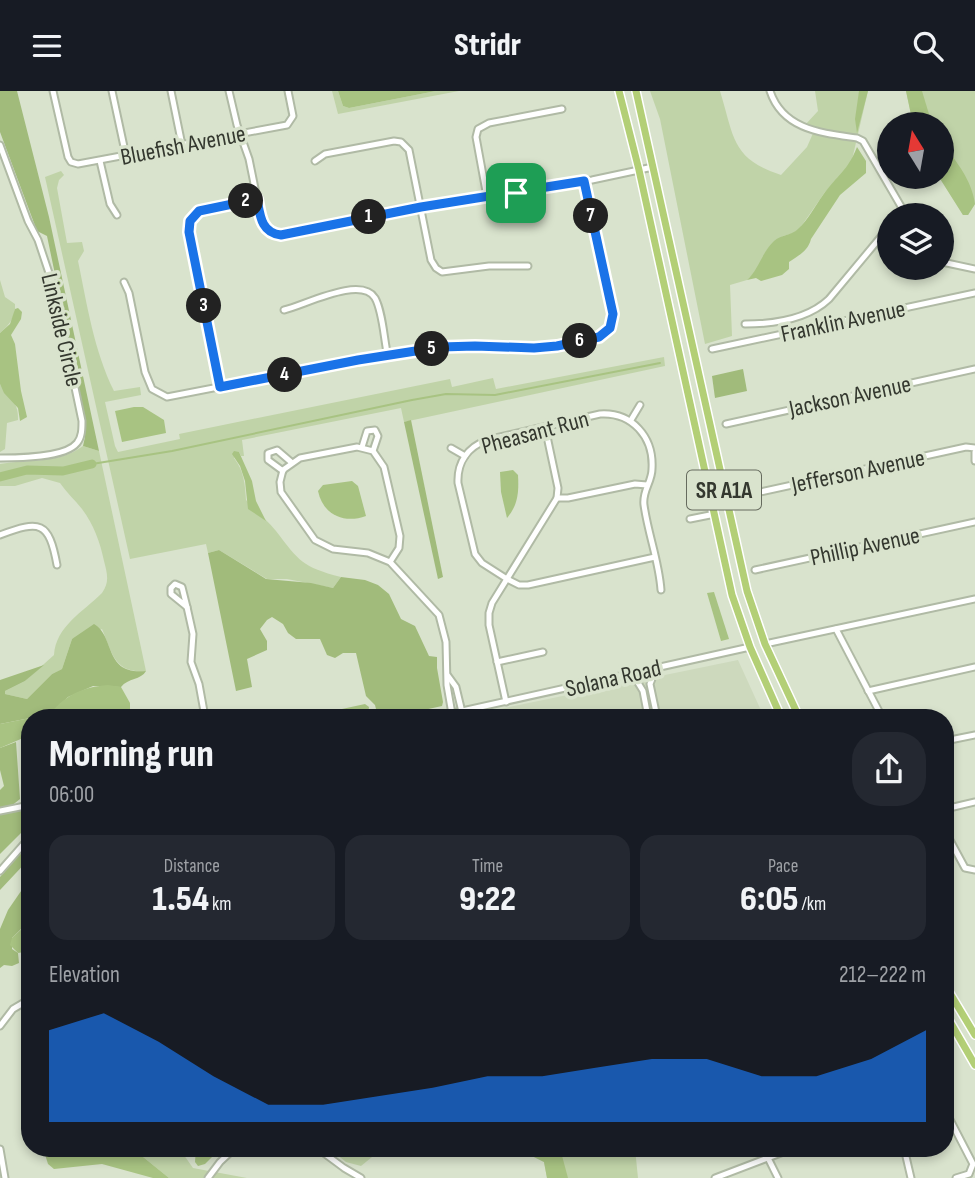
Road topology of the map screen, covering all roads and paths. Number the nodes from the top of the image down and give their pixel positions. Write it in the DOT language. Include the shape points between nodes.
graph roads {
  1 [pos="53,91"];
  2 [pos="112,91"];
  3 [pos="171,91"];
  4 [pos="229,91"];
  5 [pos="288,91"];
  6 [pos="619,91"];
  7 [pos="636,91"];
  8 [pos="771,91"];
  9 [pos="562,109"];
  10 [pos="240,134"];
  11 [pos="0,145"];
  12 [pos="183,145"];
  13 [pos="126,156"];
  14 [pos="100,161"];
  15 [pos="315,161"];
  16 [pos="653,167"];
  17 [pos="639,170"];
  18 [pos="584,181"];
  19 [pos="487,197"];
  20 [pos="257,199"];
  21 [pos="899,203"];
  22 [pos="421,207"];
  23 [pos="117,215"];
  24 [pos="877,241"];
  25 [pos="954,265"];
  26 [pos="528,266"];
  27 [pos="975,269"];
  28 [pos="124,282"];
  29 [pos="975,292"];
  30 [pos="284,310"];
  31 [pos="685,315"];
  32 [pos="672,318"];
  33 [pos="745,324"];
  34 [pos="712,349"];
  35 [pos="388,357"];
  36 [pos="975,369"];
  37 [pos="220,387"];
  38 [pos="640,405"];
  39 [pos="631,420"];
  40 [pos="726,424"];
  41 [pos="545,427"];
  42 [pos="362,447"];
  43 [pos="451,448"];
  44 [pos="975,450"];
  45 [pos="373,451"];
  46 [pos="465,456"];
  47 [pos="0,458"];
  48 [pos="718,461"];
  49 [pos="975,461"];
  50 [pos="291,462"];
  51 [pos="704,464"];
  52 [pos="283,471"];
  53 [pos="647,485"];
  54 [pos="742,496"];
  55 [pos="557,498"];
  56 [pos="715,513"];
  57 [pos="690,519"];
  58 [pos="975,522"];
  59 [pos="0,535"];
  60 [pos="655,557"];
  61 [pos="390,562"];
  62 [pos="57,565"];
  63 [pos="755,570"];
  64 [pos="507,579"];
  65 [pos="661,590"];
  66 [pos="975,599"];
  67 [pos="187,607"];
  68 [pos="835,629"];
  69 [pos="765,643"];
  70 [pos="750,647"];
  71 [pos="543,652"];
  72 [pos="497,662"];
  73 [pos="975,667"];
  74 [pos="656,668"];
  75 [pos="632,673"];
  76 [pos="448,676"];
  77 [pos="868,691"];
  78 [pos="506,702"];
  79 [pos="204,709"];
  80 [pos="451,709"];
  81 [pos="461,709"];
  82 [pos="475,709"];
  83 [pos="646,709"];
  84 [pos="655,709"];
  85 [pos="777,709"];
  86 [pos="795,709"];
  87 [pos="878,709"];
  88 [pos="975,735"];
  89 [pos="954,739"];
  90 [pos="975,802"];
  91 [pos="21,807"];
  92 [pos="954,807"];
  93 [pos="0,811"];
  94 [pos="21,847"];
  95 [pos="954,848"];
  96 [pos="974,870"];
  97 [pos="0,871"];
  98 [pos="954,1000"];
  99 [pos="21,1004"];
  100 [pos="0,1026"];
  101 [pos="954,1029"];
  102 [pos="975,1035"];
  103 [pos="975,1065"];
  104 [pos="954,1127"];
  105 [pos="0,1149"];
  106 [pos="225,1157"];
  107 [pos="329,1157"];
  108 [pos="774,1157"];
  109 [pos="906,1157"];
  110 [pos="770,1159"];
  111 [pos="5,1178"];
  112 [pos="208,1178"];
  113 [pos="361,1178"];
  114 [pos="715,1178"];
  115 [pos="778,1178"];
  116 [pos="911,1178"];
  117 [pos="956,1178"];
  1 -- 14 [label="street, Bluefish Avenue" via="68,157 74,163"];
  2 -- 13 [label="street"];
  3 -- 12 [label="street"];
  4 -- 10 [label="street"];
  5 -- 10 [label="street, Bluefish Avenue" via="290,123"];
  6 -- 17 [label="main road, SR A1A"];
  7 -- 16 [label="main road, SR A1A"];
  8 -- 21 [label="street" via="780,110 799,126 863,141"];
  9 -- 19 [label="street" via="478,129"];
  10 -- 12 [label="street, Bluefish Avenue"];
  10 -- 20 [label="street"];
  11 -- 47 [label="street, Linkside Circle" via="54,288 82,421 79,440 70,449"];
  12 -- 13 [label="street, Bluefish Avenue"];
  13 -- 14 [label="street, Bluefish Avenue"];
  14 -- 23 [label="street"];
  15 -- 22 [label="street" via="325,154 401,142 409,150"];
  16 -- 17 [label="street"];
  16 -- 31 [label="main road, SR A1A"];
  17 -- 18 [label="street"];
  17 -- 32 [label="main road, SR A1A"];
  18 -- 19 [label="street"];
  18 -- 35 [label="street" via="613,314 608,331 550,347 458,346"];
  19 -- 22 [label="street"];
  20 -- 22 [label="street" via="263,224 276,234"];
  20 -- 37 [label="street" via="199,211 189,226"];
  22 -- 26 [label="street" via="431,260 438,270"];
  24 -- 33 [label="street" via="818,308 799,316"];
  25 -- 27 [label="street"];
  28 -- 37 [label="street" via="152,390 167,397"];
  29 -- 34 [label="street, Franklin Avenue"];
  30 -- 35 [label="street" via="322,296 365,290 376,300"];
  31 -- 32 [label="main road"];
  31 -- 48 [label="main road, SR A1A"];
  32 -- 51 [label="main road, SR A1A"];
  35 -- 37 [label="street"];
  36 -- 40 [label="street, Jackson Avenue"];
  38 -- 39 [label="street"];
  39 -- 41 [label="street, Pheasant Run" via="600,414"];
  39 -- 53 [label="street" via="649,447 652,470"];
  41 -- 46 [label="street, Pheasant Run" via="487,439"];
  41 -- 55 [label="street"];
  42 -- 45 [label="street"];
  42 -- 45 [label="street" via="367,431 375,430 378,436"];
  42 -- 50 [label="street"];
  43 -- 46 [label="street"];
  44 -- 49 [label="street"];
  44 -- 54 [label="street, Jefferson Avenue" via="966,447"];
  45 -- 61 [label="street" via="384,467 400,536"];
  46 -- 64 [label="street, Pheasant Run" via="458,483 473,549 482,562"];
  48 -- 51 [label="main road"];
  48 -- 69 [label="main road, SR A1A" via="747,591"];
  50 -- 52 [label="street"];
  50 -- 52 [label="street" via="277,450 268,453 268,460"];
  51 -- 56 [label="main road, SR A1A"];
  52 -- 61 [label="street" via="283,495 315,540 333,549 368,553"];
  53 -- 55 [label="street"];
  53 -- 60 [label="street" via="644,502"];
  55 -- 64 [label="street"];
  56 -- 57 [label="street"];
  56 -- 70 [label="main road, SR A1A"];
  58 -- 63 [label="street, Phillip Avenue"];
  59 -- 62 [label="street" via="24,526 40,527 51,538"];
  60 -- 64 [label="street" via="528,585"];
  60 -- 65 [label="street"];
  61 -- 76 [label="street" via="439,615"];
  64 -- 72 [label="street" via="489,613"];
  66 -- 68 [label="street"];
  67 -- 79 [label="street" via="193,634 191,662"];
  68 -- 69 [label="street"];
  68 -- 77 [label="street"];
  69 -- 70 [label="main road"];
  69 -- 86 [label="main road, SR A1A"];
  70 -- 74 [label="street, Solana Road"];
  70 -- 85 [label="main road, SR A1A"];
  71 -- 72 [label="street"];
  72 -- 78 [label="street"];
  73 -- 77 [label="street"];
  74 -- 75 [label="street, Solana Road"];
  74 -- 84 [label="street" via="650,684"];
  75 -- 78 [label="street, Solana Road"];
  75 -- 83 [label="street"];
  76 -- 80 [label="street"];
  76 -- 81 [label="street"];
  77 -- 87 [label="street"];
  78 -- 82 [label="street, Solana Road"];
  88 -- 89 [label="street"];
  90 -- 92 [label="street"];
  91 -- 93 [label="street"];
  94 -- 97 [label="street"];
  95 -- 96 [label="street" via="965,868"];
  98 -- 102 [label="main road"];
  99 -- 100 [label="street"];
  101 -- 103 [label="main road"];
  104 -- 117 [label="street" via="974,1164 969,1174"];
  105 -- 111 [label="street"];
  106 -- 112 [label="street"];
  107 -- 113 [label="street"];
  108 -- 110 [label="street"];
  109 -- 116 [label="street"];
  110 -- 114 [label="street"];
  110 -- 115 [label="street"];
}
